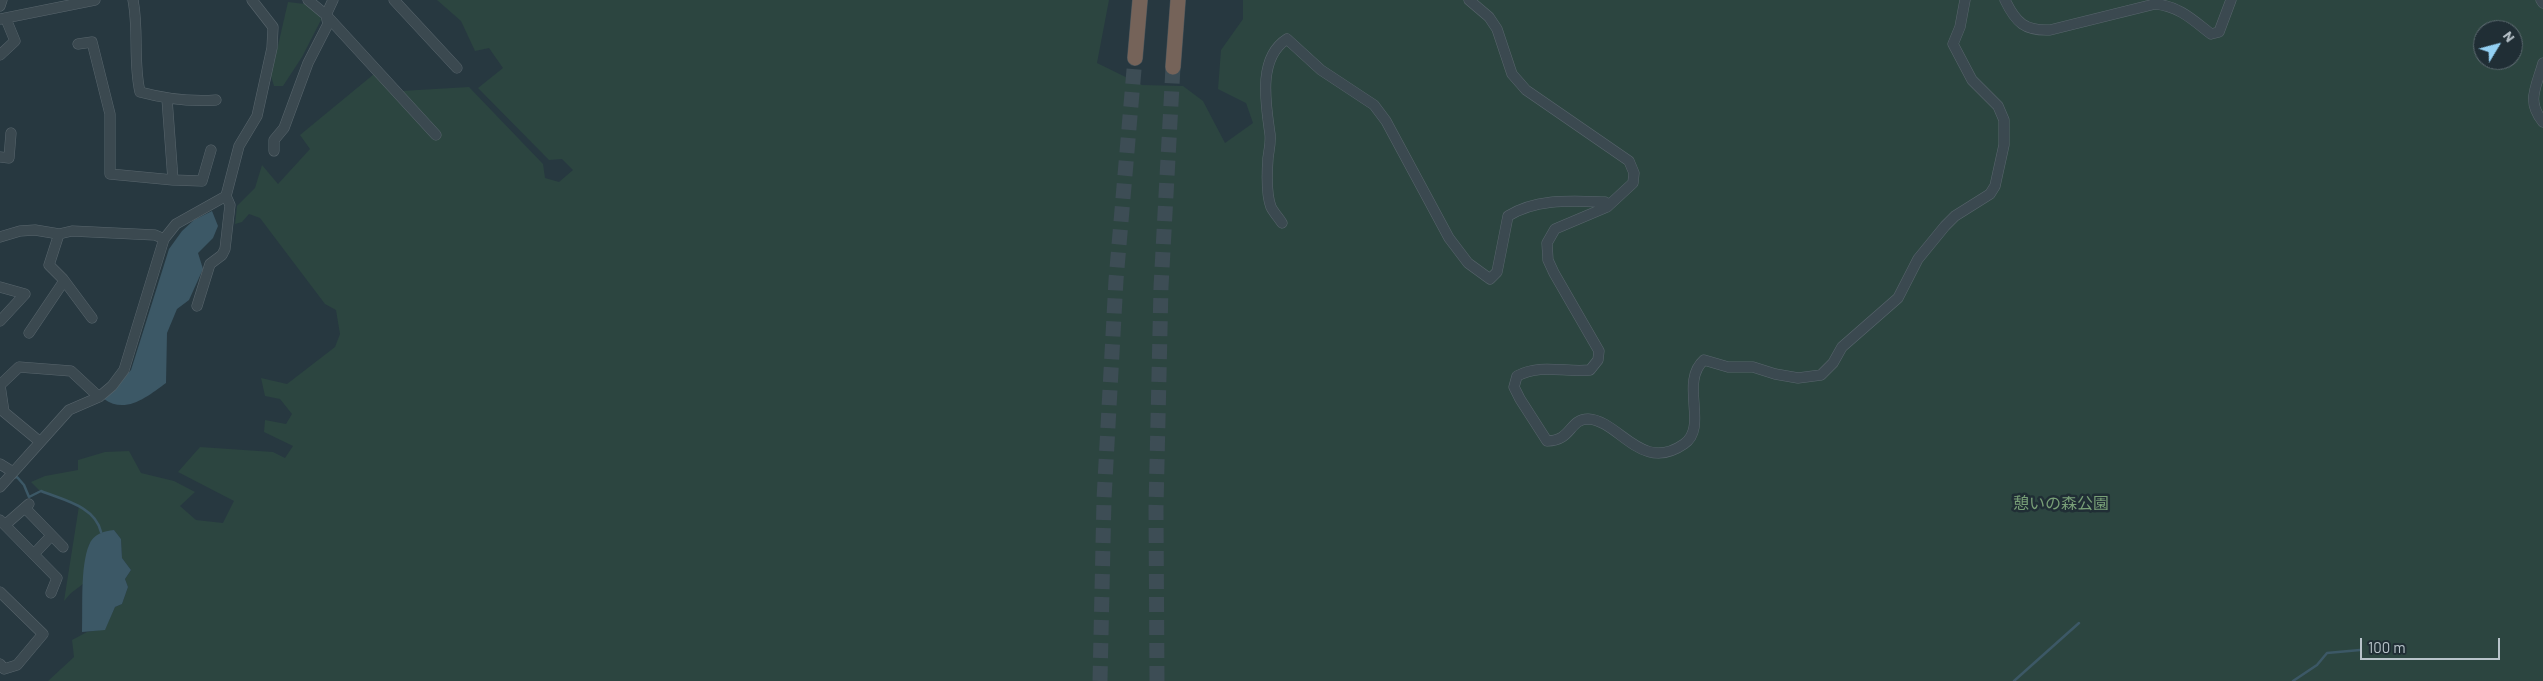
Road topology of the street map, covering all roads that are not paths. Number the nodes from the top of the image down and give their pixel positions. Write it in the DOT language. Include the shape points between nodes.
graph roads {
  1 [pos="2,0"];
  2 [pos="95,0"];
  3 [pos="133,0"];
  4 [pos="252,0"];
  5 [pos="308,0"];
  6 [pos="333,0"];
  7 [pos="394,0"];
  8 [pos="1140,0"];
  9 [pos="1178,0"];
  10 [pos="1469,0"];
  11 [pos="1965,0"];
  12 [pos="2005,0"];
  13 [pos="2231,0"];
  14 [pos="70,2"];
  15 [pos="0,6"];
  16 [pos="326,15"];
  17 [pos="3,19"];
  18 [pos="78,44"];
  19 [pos="0,55"];
  20 [pos="1135,58"];
  21 [pos="2543,64"];
  22 [pos="1173,67"];
  23 [pos="456,68"];
  24 [pos="167,100"];
  25 [pos="216,100"];
  26 [pos="2543,122"];
  27 [pos="12,133"];
  28 [pos="436,135"];
  29 [pos="211,150"];
  30 [pos="274,150"];
  31 [pos="6,161"];
  32 [pos="173,180"];
  33 [pos="226,196"];
  34 [pos="1607,207"];
  35 [pos="1282,223"];
  36 [pos="59,234"];
  37 [pos="0,237"];
  38 [pos="164,238"];
  39 [pos="64,281"];
  40 [pos="0,287"];
  41 [pos="197,306"];
  42 [pos="92,318"];
  43 [pos="0,322"];
  44 [pos="29,332"];
  45 [pos="0,385"];
  46 [pos="98,397"];
  47 [pos="39,441"];
  48 [pos="0,464"];
  49 [pos="13,472"];
  50 [pos="0,487"];
  51 [pos="3,522"];
  52 [pos="51,536"];
  53 [pos="63,547"];
  54 [pos="34,554"];
  55 [pos="0,592"];
  56 [pos="52,594"];
  57 [pos="0,664"];
  1 -- 15 [label="street"];
  2 -- 14 [label="street"];
  3 -- 24 [label="street" via="138,28 136,72 140,92"];
  4 -- 33 [label="street" via="273,27 274,34 257,116 240,146"];
  5 -- 16 [label="street"];
  6 -- 16 [label="street"];
  7 -- 23 [label="street"];
  8 -- 20 [label="highway"];
  9 -- 22 [label="highway"];
  10 -- 34 [label="street" via="1497,29 1512,74 1526,90 1629,161 1634,173 1633,182"];
  11 -- 34 [label="street" via="1954,44 1972,80 1998,106 2004,120 2004,145 1995,186 1990,194 1945,226 1918,259 1898,298 1842,346 1834,363 1821,375 1798,378 1704,360 1693,375 1692,436 1684,444 1662,452 1650,452 1636,447 1595,420 1585,419 1557,441 1547,441 1514,387 1517,376 1526,371 1547,368 1576,372 1590,370 1598,360 1599,351 1554,273 1546,243 1555,229"];
  12 -- 13 [label="street" via="2018,22 2033,30 2050,30 2155,4 2180,10 2211,34 2219,32"];
  14 -- 17 [label="street"];
  16 -- 28 [label="street"];
  16 -- 30 [label="street" via="328,24 308,64 284,128 274,140"];
  17 -- 19 [label="street" via="16,41"];
  18 -- 32 [label="street" via="92,42 105,87 110,114 110,174"];
  21 -- 26 [label="street" via="2532,102 2534,111"];
  24 -- 25 [label="street"];
  24 -- 32 [label="street"];
  27 -- 31 [label="street"];
  29 -- 32 [label="street" via="202,181"];
  33 -- 38 [label="street" via="176,224"];
  33 -- 41 [label="street" via="230,205 225,249 210,264"];
  34 -- 35 [label="street" via="1605,202 1542,203 1508,216 1497,272 1490,279 1468,263 1449,238 1386,121 1374,105 1321,70 1287,39 1278,45 1270,59 1265,99 1270,134 1267,173 1271,207"];
  36 -- 37 [label="street" via="36,230"];
  36 -- 38 [label="street" via="72,231"];
  36 -- 39 [label="street" via="49,265"];
  38 -- 46 [label="street" via="124,370"];
  39 -- 42 [label="street"];
  39 -- 44 [label="street"];
  40 -- 43 [label="street" via="25,294"];
  45 -- 46 [label="street" via="19,367 71,370"];
  45 -- 47 [label="street" via="4,412"];
  46 -- 47 [label="street" via="69,410"];
  47 -- 49 [label="street"];
  48 -- 49 [label="street"];
  49 -- 50 [label="street"];
  51 -- 52 [label="street" via="27,506"];
  51 -- 54 [label="street"];
  52 -- 53 [label="street"];
  52 -- 54 [label="street"];
  54 -- 56 [label="street" via="57,578"];
  55 -- 57 [label="street" via="44,634 16,665 4,669"];
}
